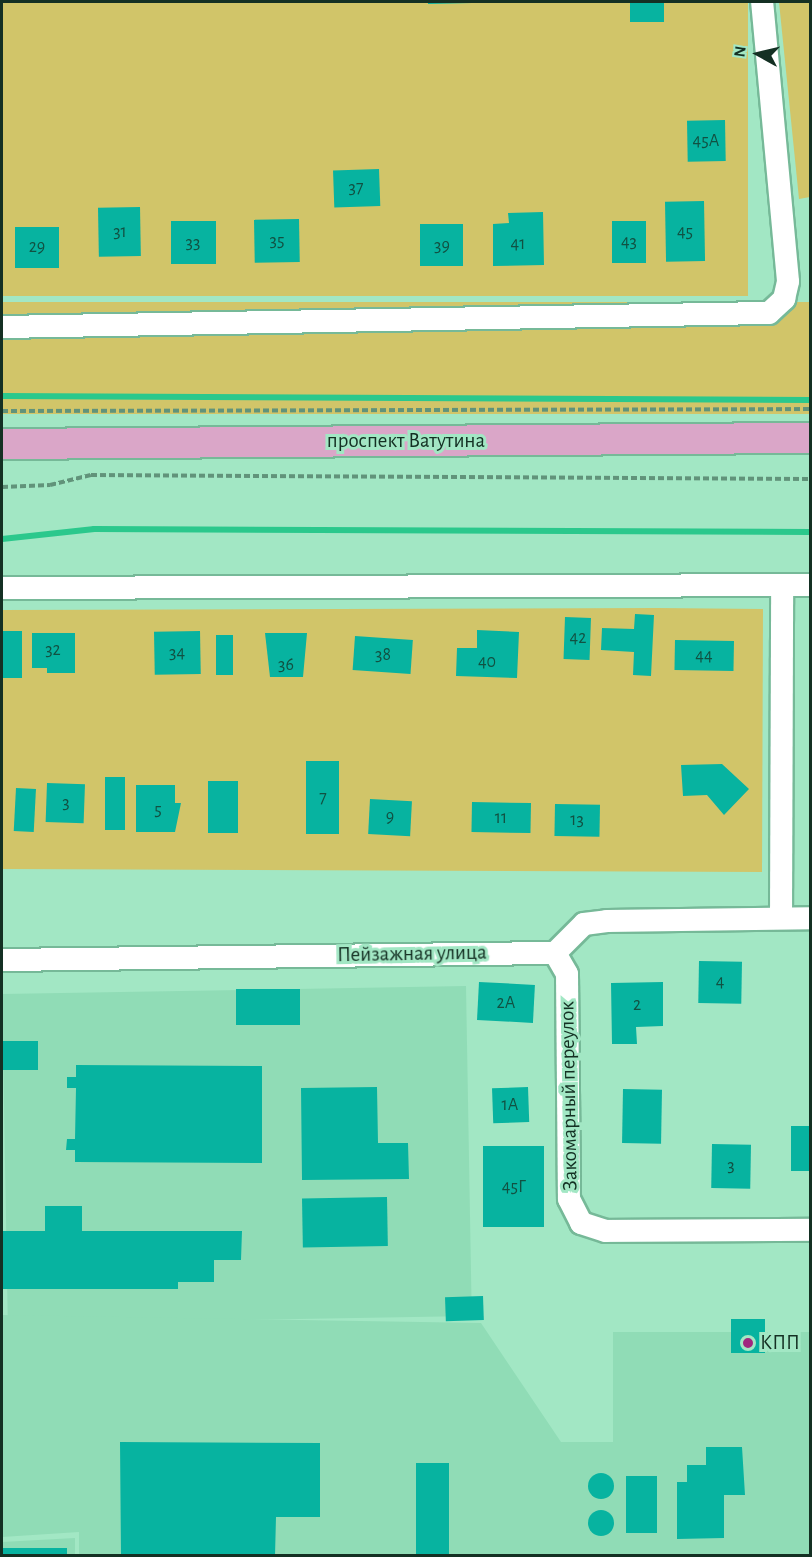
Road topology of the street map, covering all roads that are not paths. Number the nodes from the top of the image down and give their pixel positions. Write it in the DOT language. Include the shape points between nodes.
graph roads {
  1 [pos="762,2"];
  2 [pos="2,327"];
  3 [pos="810,438"];
  4 [pos="2,444"];
  5 [pos="782,585"];
  6 [pos="810,585"];
  7 [pos="2,588"];
  8 [pos="781,918"];
  9 [pos="810,918"];
  10 [pos="555,953"];
  11 [pos="2,960"];
  12 [pos="810,1230"];
  1 -- 2 [label="street" via="788,281 784,299 769,313"];
  3 -- 4 [label="main road, проспект Ватутина"];
  5 -- 6 [label="street"];
  5 -- 7 [label="street"];
  5 -- 8 [label="street"];
  8 -- 9 [label="street"];
  8 -- 10 [label="street" via="584,924"];
  10 -- 11 [label="street, Пейзажная улица"];
  10 -- 12 [label="street, Закомарный переулок" via="567,974 569,1199 581,1223 606,1230"];
}
